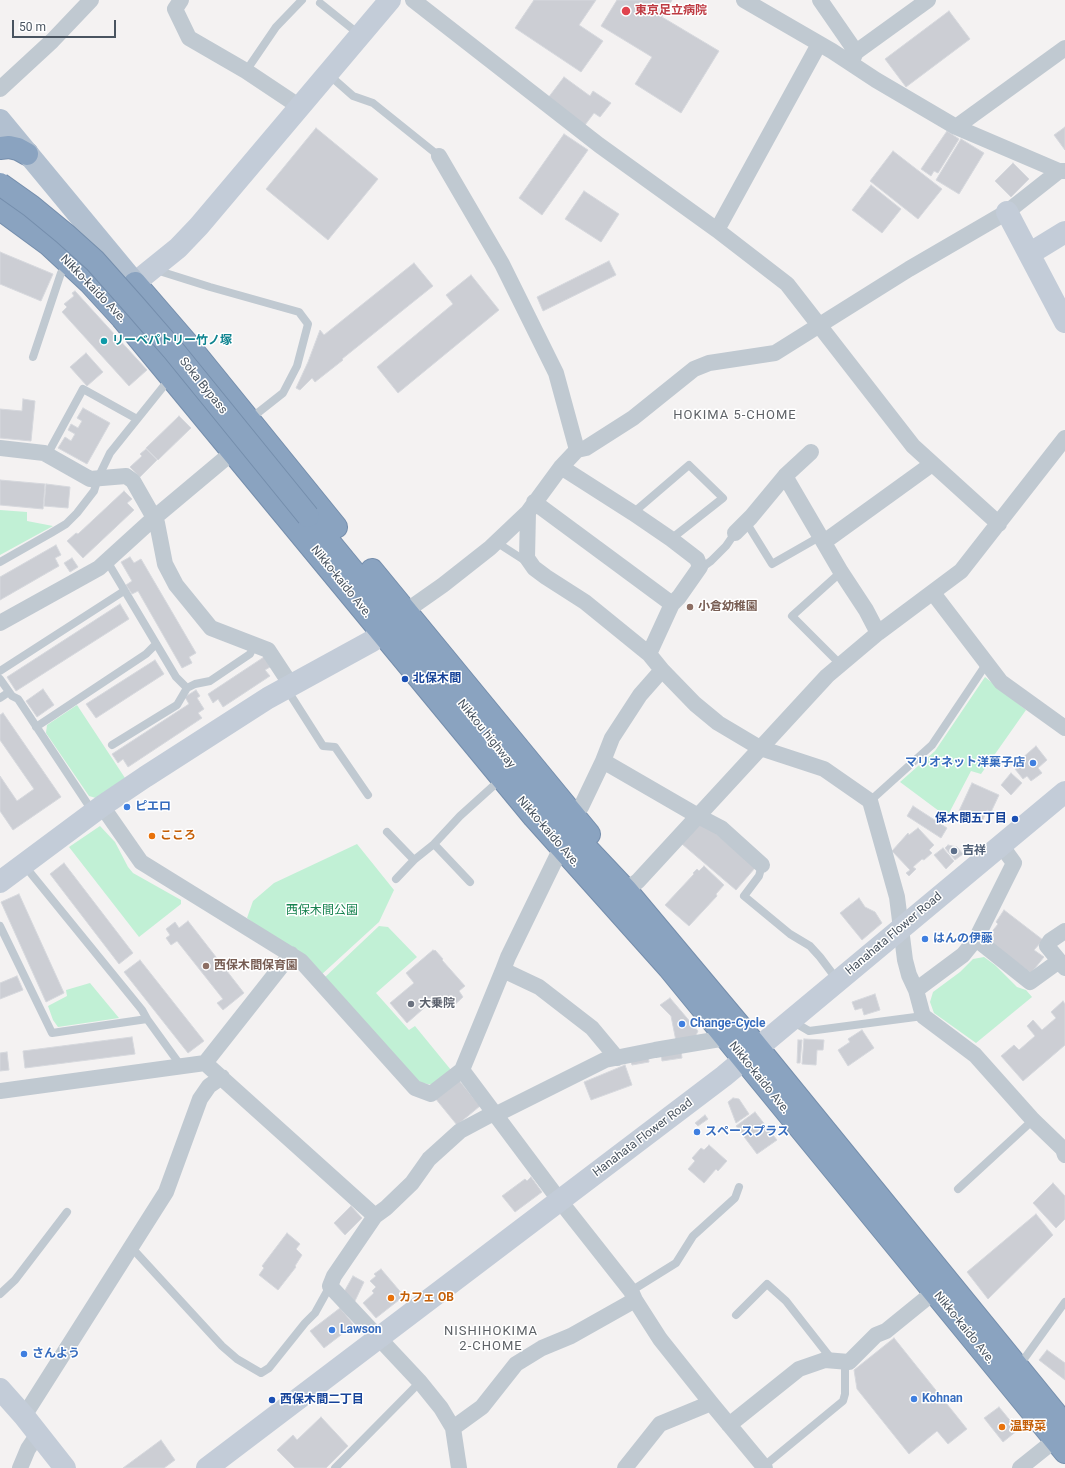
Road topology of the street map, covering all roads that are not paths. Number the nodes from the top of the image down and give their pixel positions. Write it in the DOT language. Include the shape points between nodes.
graph roads {
  1 [pos="90,0"];
  2 [pos="181,0"];
  3 [pos="302,0"];
  4 [pos="390,0"];
  5 [pos="413,0"];
  6 [pos="744,0"];
  7 [pos="820,0"];
  8 [pos="928,0"];
  9 [pos="319,1"];
  10 [pos="360,35"];
  11 [pos="819,44"];
  12 [pos="1065,48"];
  13 [pos="854,58"];
  14 [pos="246,72"];
  15 [pos="328,74"];
  16 [pos="0,88"];
  17 [pos="300,107"];
  18 [pos="0,120"];
  19 [pos="956,127"];
  20 [pos="0,148"];
  21 [pos="27,154"];
  22 [pos="439,156"];
  23 [pos="1062,171"];
  24 [pos="0,184"];
  25 [pos="0,199"];
  26 [pos="0,209"];
  27 [pos="1007,212"];
  28 [pos="20,222"];
  29 [pos="717,230"];
  30 [pos="1065,232"];
  31 [pos="1029,254"];
  32 [pos="70,265"];
  33 [pos="153,269"];
  34 [pos="135,282"];
  35 [pos="109,304"];
  36 [pos="1065,322"];
  37 [pos="820,326"];
  38 [pos="33,357"];
  39 [pos="171,376"];
  40 [pos="137,419"];
  41 [pos="249,420"];
  42 [pos="1065,438"];
  43 [pos="0,448"];
  44 [pos="577,450"];
  45 [pos="234,452"];
  46 [pos="811,452"];
  47 [pos="47,455"];
  48 [pos="932,464"];
  49 [pos="561,467"];
  50 [pos="785,476"];
  51 [pos="98,478"];
  52 [pos="531,507"];
  53 [pos="633,513"];
  54 [pos="308,516"];
  55 [pos="154,518"];
  56 [pos="999,524"];
  57 [pos="741,528"];
  58 [pos="671,539"];
  59 [pos="822,539"];
  60 [pos="496,542"];
  61 [pos="107,561"];
  62 [pos="0,562"];
  63 [pos="531,564"];
  64 [pos="698,570"];
  65 [pos="841,572"];
  66 [pos="124,591"];
  67 [pos="933,593"];
  68 [pos="672,604"];
  69 [pos="406,611"];
  70 [pos="0,623"];
  71 [pos="382,632"];
  72 [pos="878,633"];
  73 [pos="156,644"];
  74 [pos="254,645"];
  75 [pos="649,654"];
  76 [pos="987,663"];
  77 [pos="840,664"];
  78 [pos="662,670"];
  79 [pos="0,671"];
  80 [pos="0,679"];
  81 [pos="289,686"];
  82 [pos="187,688"];
  83 [pos="9,692"];
  84 [pos="0,698"];
  85 [pos="36,727"];
  86 [pos="1065,728"];
  87 [pos="112,745"];
  88 [pos="760,748"];
  89 [pos="603,761"];
  90 [pos="502,778"];
  91 [pos="1065,792"];
  92 [pos="368,795"];
  93 [pos="870,801"];
  94 [pos="98,809"];
  95 [pos="573,813"];
  96 [pos="698,816"];
  97 [pos="387,832"];
  98 [pos="434,844"];
  99 [pos="1001,845"];
  100 [pos="561,848"];
  101 [pos="414,860"];
  102 [pos="23,864"];
  103 [pos="762,865"];
  104 [pos="396,879"];
  105 [pos="0,882"];
  106 [pos="470,882"];
  107 [pos="626,890"];
  108 [pos="0,926"];
  109 [pos="902,928"];
  110 [pos="1065,931"];
  111 [pos="976,939"];
  112 [pos="292,954"];
  113 [pos="1062,964"];
  114 [pos="503,970"];
  115 [pos="838,981"];
  116 [pos="916,990"];
  117 [pos="923,1016"];
  118 [pos="147,1019"];
  119 [pos="792,1020"];
  120 [pos="726,1038"];
  121 [pos="751,1054"];
  122 [pos="617,1058"];
  123 [pos="205,1062"];
  124 [pos="181,1066"];
  125 [pos="462,1070"];
  126 [pos="222,1077"];
  127 [pos="0,1091"];
  128 [pos="495,1114"];
  129 [pos="1033,1120"];
  130 [pos="1064,1150"];
  131 [pos="739,1187"];
  132 [pos="958,1189"];
  133 [pos="560,1201"];
  134 [pos="67,1212"];
  135 [pos="375,1216"];
  136 [pos="131,1247"];
  137 [pos="330,1286"];
  138 [pos="934,1292"];
  139 [pos="0,1294"];
  140 [pos="633,1295"];
  141 [pos="1065,1302"];
  142 [pos="736,1315"];
  143 [pos="379,1339"];
  144 [pos="839,1361"];
  145 [pos="1018,1368"];
  146 [pos="420,1382"];
  147 [pos="0,1389"];
  148 [pos="711,1403"];
  149 [pos="24,1416"];
  150 [pos="729,1425"];
  151 [pos="453,1428"];
  152 [pos="38,1434"];
  153 [pos="1062,1439"];
  154 [pos="764,1467"];
  155 [pos="20,1468"];
  156 [pos="65,1468"];
  157 [pos="207,1468"];
  158 [pos="334,1468"];
  159 [pos="459,1468"];
  160 [pos="625,1468"];
  161 [pos="1020,1468"];
  1 -- 16 [label="street" via="52,41"];
  2 -- 14 [label="street" via="175,9 189,38"];
  3 -- 14 [label="lane" via="276,27"];
  4 -- 10 [label="street"];
  5 -- 29 [label="street" via="598,145"];
  6 -- 11 [label="street"];
  7 -- 13 [label="street"];
  8 -- 13 [label="street"];
  9 -- 10 [label="lane"];
  10 -- 15 [label="street"];
  11 -- 13 [label="street"];
  11 -- 29 [label="street"];
  12 -- 19 [label="street"];
  13 -- 19 [label="street" via="876,80"];
  14 -- 17 [label="street"];
  15 -- 17 [label="street"];
  15 -- 22 [label="lane" via="354,96 372,102"];
  17 -- 33 [label="street" via="199,226"];
  18 -- 21 [label="main road"];
  19 -- 23 [label="street"];
  20 -- 21 [label="highway" via="9,147"];
  21 -- 34 [label="main road"];
  22 -- 44 [label="street" via="502,264 556,373"];
  23 -- 27 [label="street"];
  24 -- 54 [label="highway, Soka Bypass, bridge" via="42,215 95,262 136,306"];
  25 -- 28 [label="highway"];
  26 -- 28 [label="highway"];
  27 -- 31 [label="street"];
  27 -- 37 [label="street" via="909,269"];
  28 -- 32 [label="highway, Nikko-kaido Ave."];
  29 -- 37 [label="street" via="787,284"];
  30 -- 31 [label="street"];
  31 -- 36 [label="street"];
  32 -- 35 [label="highway, Nikko-kaido Ave."];
  32 -- 38 [label="lane" via="61,273"];
  33 -- 34 [label="street"];
  33 -- 41 [label="lane" via="299,312 308,324 297,366 282,393"];
  34 -- 35 [label="street"];
  34 -- 41 [label="highway"];
  35 -- 39 [label="highway, Nikko-kaido Ave."];
  37 -- 44 [label="street" via="775,353 709,363 694,368 634,418 586,448"];
  37 -- 48 [label="street" via="913,446"];
  39 -- 40 [label="lane"];
  39 -- 45 [label="highway, Nikko-kaido Ave."];
  40 -- 47 [label="lane" via="83,389"];
  40 -- 51 [label="lane" via="110,453"];
  41 -- 69 [label="highway"];
  42 -- 56 [label="street"];
  43 -- 47 [label="street"];
  44 -- 49 [label="street"];
  45 -- 55 [label="street"];
  45 -- 71 [label="highway, Nikko-kaido Ave."];
  46 -- 50 [label="street"];
  47 -- 51 [label="street" via="90,479"];
  48 -- 56 [label="street"];
  48 -- 59 [label="street"];
  49 -- 52 [label="street"];
  49 -- 53 [label="street"];
  50 -- 57 [label="street"];
  50 -- 59 [label="street"];
  51 -- 55 [label="street" via="126,476 133,481"];
  51 -- 62 [label="lane" via="94,491 66,524"];
  52 -- 60 [label="street"];
  52 -- 63 [label="street" via="527,558"];
  52 -- 68 [label="street"];
  53 -- 58 [label="street"];
  53 -- 58 [label="lane" via="689,465 723,498"];
  54 -- 107 [label="highway, Nikkou highway" via="542,801"];
  55 -- 61 [label="street"];
  55 -- 74 [label="street" via="165,564 176,585 211,628"];
  56 -- 67 [label="street" via="961,571"];
  57 -- 59 [label="lane" via="772,564"];
  57 -- 64 [label="lane" via="711,561"];
  58 -- 64 [label="street" via="697,559 700,567"];
  59 -- 65 [label="street"];
  60 -- 63 [label="lane"];
  60 -- 69 [label="street"];
  61 -- 66 [label="lane"];
  61 -- 70 [label="street" via="99,568"];
  63 -- 75 [label="street" via="585,602"];
  64 -- 68 [label="street"];
  65 -- 72 [label="street"];
  65 -- 77 [label="lane" via="792,616"];
  66 -- 73 [label="lane"];
  66 -- 79 [label="lane"];
  67 -- 72 [label="street"];
  67 -- 76 [label="street"];
  68 -- 75 [label="street"];
  69 -- 95 [label="highway"];
  71 -- 81 [label="street" via="372,641"];
  71 -- 90 [label="highway, Nikko-kaido Ave."];
  72 -- 77 [label="street"];
  73 -- 82 [label="lane" via="176,678"];
  73 -- 85 [label="lane" via="146,654"];
  74 -- 81 [label="street" via="268,650"];
  74 -- 82 [label="lane" via="250,654 210,681"];
  75 -- 78 [label="street"];
  76 -- 86 [label="street" via="1001,682"];
  76 -- 93 [label="lane" via="932,745"];
  77 -- 88 [label="street"];
  78 -- 88 [label="street" via="695,704 718,723"];
  78 -- 89 [label="street" via="629,711 612,738"];
  80 -- 83 [label="lane"];
  81 -- 92 [label="lane" via="323,746 335,748"];
  81 -- 94 [label="street"];
  82 -- 87 [label="lane" via="177,705"];
  83 -- 84 [label="lane"];
  83 -- 85 [label="lane" via="18,699"];
  85 -- 94 [label="lane"];
  88 -- 93 [label="street" via="824,769"];
  88 -- 96 [label="street"];
  89 -- 95 [label="street" via="581,807"];
  89 -- 96 [label="street"];
  90 -- 98 [label="lane"];
  90 -- 100 [label="highway, Nikko-kaido Ave."];
  91 -- 99 [label="street, Hanahata Flower Road"];
  93 -- 109 [label="street" via="897,897"];
  94 -- 102 [label="street"];
  94 -- 112 [label="street" via="140,862"];
  95 -- 107 [label="highway" via="592,837"];
  96 -- 103 [label="street" via="721,828"];
  96 -- 107 [label="street" via="638,881"];
  97 -- 101 [label="lane"];
  98 -- 101 [label="lane"];
  98 -- 106 [label="lane"];
  99 -- 109 [label="street, Hanahata Flower Road"];
  99 -- 111 [label="street" via="1014,863"];
  100 -- 114 [label="street"];
  100 -- 120 [label="highway, Nikko-kaido Ave." via="669,968"];
  101 -- 104 [label="lane"];
  102 -- 105 [label="street"];
  102 -- 118 [label="lane"];
  103 -- 115 [label="lane" via="760,876 744,896 790,934 810,946"];
  107 -- 121 [label="highway, Nikko-kaido Ave."];
  108 -- 118 [label="lane" via="52,1033"];
  109 -- 115 [label="street, Hanahata Flower Road"];
  109 -- 116 [label="street" via="905,960"];
  110 -- 113 [label="street" via="1047,946"];
  111 -- 113 [label="street" via="1030,982"];
  111 -- 116 [label="street" via="963,955"];
  112 -- 123 [label="street"];
  112 -- 125 [label="street" via="415,1088 431,1094"];
  114 -- 122 [label="street" via="540,987 592,1028"];
  114 -- 125 [label="street"];
  115 -- 119 [label="street, Hanahata Flower Road"];
  116 -- 117 [label="street"];
  117 -- 119 [label="lane" via="808,1031"];
  117 -- 129 [label="street" via="975,1055"];
  118 -- 124 [label="lane"];
  119 -- 121 [label="street, Hanahata Flower Road"];
  120 -- 121 [label="highway, Nikko-kaido Ave."];
  120 -- 122 [label="street"];
  121 -- 133 [label="street, Hanahata Flower Road"];
  121 -- 138 [label="highway, Nikko-kaido Ave."];
  121 -- 145 [label="highway, Nikko-kaido Ave."];
  122 -- 128 [label="street" via="605,1060"];
  123 -- 124 [label="street"];
  123 -- 126 [label="street"];
  124 -- 127 [label="street"];
  125 -- 128 [label="street"];
  126 -- 135 [label="street"];
  126 -- 136 [label="street" via="209,1086 200,1099 166,1192"];
  128 -- 133 [label="street"];
  128 -- 135 [label="street" via="460,1131 429,1159 412,1183"];
  129 -- 130 [label="street"];
  129 -- 132 [label="lane"];
  131 -- 140 [label="lane" via="736,1198 693,1236 676,1263"];
  133 -- 140 [label="street"];
  133 -- 143 [label="street, Hanahata Flower Road"];
  134 -- 139 [label="lane" via="15,1280"];
  135 -- 137 [label="street" via="334,1276"];
  136 -- 137 [label="lane" via="222,1346 261,1374 269,1368 304,1323 315,1313"];
  136 -- 149 [label="street"];
  137 -- 143 [label="street"];
  138 -- 144 [label="street" via="886,1331 876,1335 849,1362"];
  138 -- 153 [label="highway, Nikko-kaido Ave."];
  140 -- 148 [label="street" via="660,1339"];
  140 -- 151 [label="street" via="571,1336 542,1348 516,1364 482,1407"];
  141 -- 145 [label="lane"];
  142 -- 144 [label="lane" via="767,1284 786,1301"];
  143 -- 146 [label="street"];
  143 -- 157 [label="street, Hanahata Flower Road"];
  144 -- 150 [label="street" via="825,1360 799,1369"];
  144 -- 154 [label="lane" via="845,1394 843,1401"];
  145 -- 153 [label="highway, Nikko-kaido Ave."];
  146 -- 151 [label="street"];
  146 -- 158 [label="lane"];
  147 -- 149 [label="street"];
  148 -- 150 [label="street"];
  148 -- 160 [label="street" via="660,1424"];
  149 -- 152 [label="street"];
  150 -- 154 [label="street"];
  151 -- 159 [label="street"];
  152 -- 155 [label="street"];
  152 -- 156 [label="street"];
  153 -- 161 [label="street"];
}
